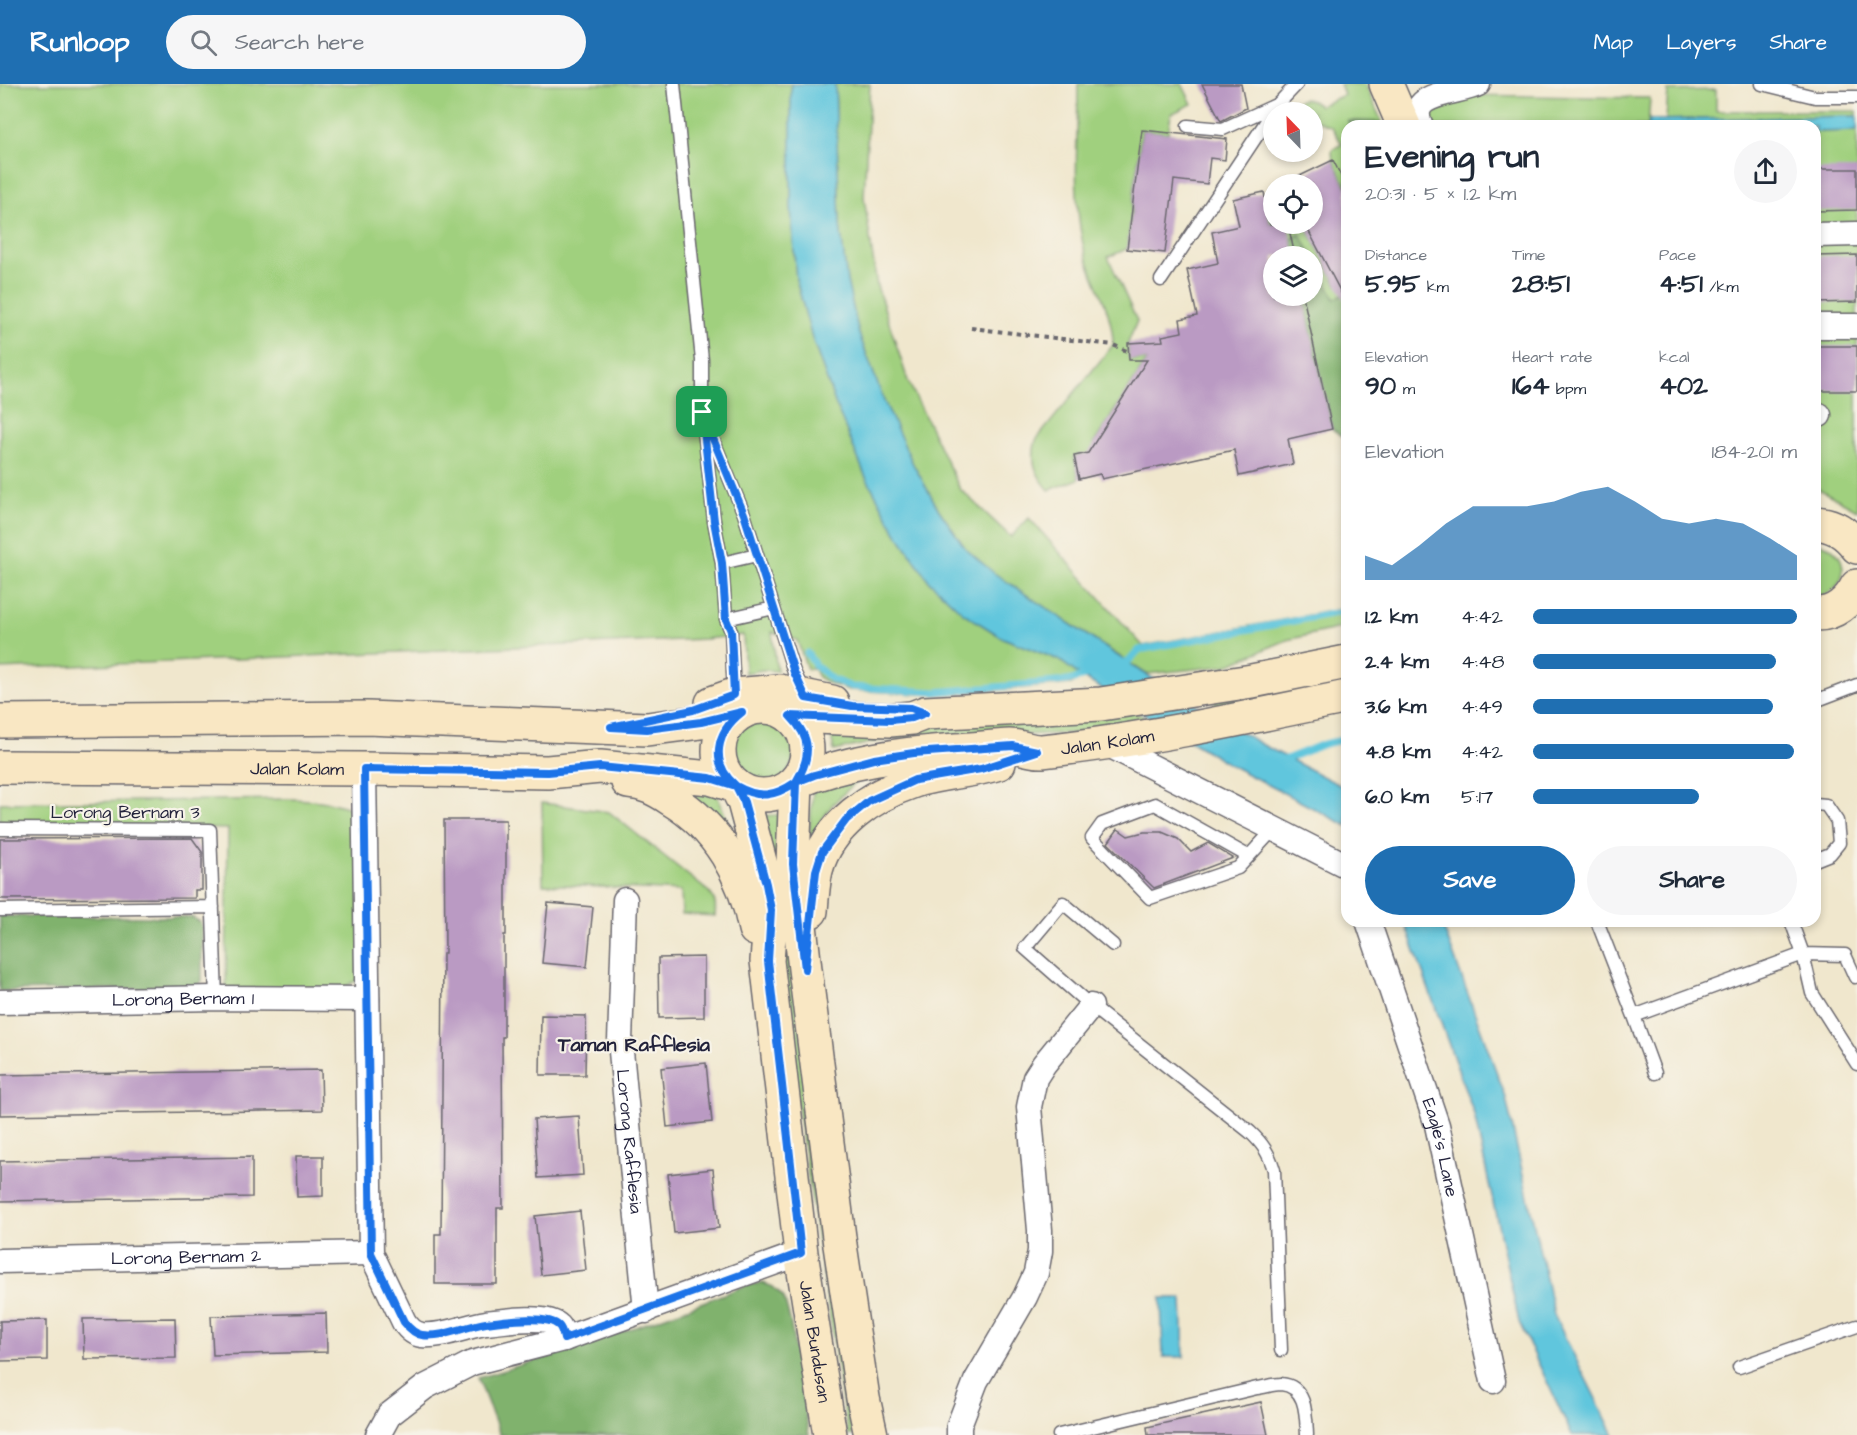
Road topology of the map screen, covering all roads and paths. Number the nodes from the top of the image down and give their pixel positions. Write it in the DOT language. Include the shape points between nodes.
graph roads {
  1 [pos="674,84"];
  2 [pos="1297,84"];
  3 [pos="1386,84"];
  4 [pos="1478,84"];
  5 [pos="1762,84"];
  6 [pos="1857,97"];
  7 [pos="1280,102"];
  8 [pos="1263,111"];
  9 [pos="1401,120"];
  10 [pos="1418,120"];
  11 [pos="1188,126"];
  12 [pos="1263,127"];
  13 [pos="1857,234"];
  14 [pos="1821,235"];
  15 [pos="1161,280"];
  16 [pos="1821,326"];
  17 [pos="1857,326"];
  18 [pos="971,328"];
  19 [pos="1129,352"];
  20 [pos="702,412"];
  21 [pos="757,555"];
  22 [pos="722,563"];
  23 [pos="774,609"];
  24 [pos="726,619"];
  25 [pos="1341,663"];
  26 [pos="1857,685"];
  27 [pos="1341,698"];
  28 [pos="1821,699"];
  29 [pos="738,704"];
  30 [pos="798,707"];
  31 [pos="0,722"];
  32 [pos="1105,743"];
  33 [pos="1037,751"];
  34 [pos="0,767"];
  35 [pos="364,769"];
  36 [pos="548,772"];
  37 [pos="796,782"];
  38 [pos="736,786"];
  39 [pos="1821,805"];
  40 [pos="0,829"];
  41 [pos="1273,830"];
  42 [pos="1248,856"];
  43 [pos="1821,858"];
  44 [pos="1341,863"];
  45 [pos="625,900"];
  46 [pos="213,907"];
  47 [pos="0,910"];
  48 [pos="1370,927"];
  49 [pos="1599,927"];
  50 [pos="1793,927"];
  51 [pos="1113,945"];
  52 [pos="1803,954"];
  53 [pos="768,961"];
  54 [pos="805,969"];
  55 [pos="1855,977"];
  56 [pos="216,998"];
  57 [pos="367,999"];
  58 [pos="0,1002"];
  59 [pos="1091,1006"];
  60 [pos="1634,1016"];
  61 [pos="1857,1064"];
  62 [pos="1656,1073"];
  63 [pos="371,1253"];
  64 [pos="801,1253"];
  65 [pos="0,1262"];
  66 [pos="646,1311"];
  67 [pos="1857,1326"];
  68 [pos="564,1339"];
  69 [pos="1281,1350"];
  70 [pos="1739,1367"];
  71 [pos="1493,1381"];
  72 [pos="378,1435"];
  73 [pos="830,1435"];
  74 [pos="871,1435"];
  75 [pos="959,1435"];
  76 [pos="1059,1435"];
  77 [pos="1307,1435"];
  1 -- 20 [label="lane" via="702,360"];
  2 -- 7 [label="lane"];
  3 -- 9 [label="main road"];
  4 -- 10 [label="street" via="1423,102 1417,111"];
  5 -- 6 [label="lane" via="1815,97"];
  8 -- 11 [label="lane" via="1223,129"];
  12 -- 15 [label="lane"];
  13 -- 14 [label="street"];
  16 -- 17 [label="street"];
  18 -- 19 [label="path" via="1113,345"];
  20 -- 21 [label="lane"];
  20 -- 22 [label="lane"];
  21 -- 22 [label="lane"];
  21 -- 23 [label="lane"];
  22 -- 24 [label="lane"];
  23 -- 24 [label="lane"];
  23 -- 30 [label="lane" via="794,672"];
  24 -- 29 [label="lane" via="731,631"];
  25 -- 30 [label="main road, Jalan Kolam" via="1190,692 1101,704 925,713 890,720"];
  26 -- 28 [label="lane"];
  27 -- 32 [label="main road, Jalan Kolam"];
  29 -- 30 [label="main road" via="779,710"];
  29 -- 31 [label="main road" via="611,727 367,718"];
  29 -- 38 [label="main road" via="724,730 719,755 728,778"];
  30 -- 37 [label="main road" via="807,760"];
  32 -- 33 [label="main road, Jalan Kolam"];
  32 -- 41 [label="street"];
  33 -- 37 [label="main road, Jalan Kolam" via="1013,746 914,753 874,759"];
  33 -- 54 [label="main road" via="981,769 915,780 869,801 846,820 822,852 816,871"];
  34 -- 35 [label="main road, Jalan Kolam"];
  35 -- 36 [label="main road, Jalan Kolam"];
  35 -- 57 [label="street"];
  36 -- 38 [label="main road, Jalan Kolam" via="600,767 710,778"];
  36 -- 53 [label="main road" via="637,783 653,788 698,818 741,880 757,942"];
  37 -- 38 [label="main road" via="784,790 760,796"];
  37 -- 54 [label="main road" via="793,864"];
  38 -- 53 [label="main road, Jalan Bundusan" via="744,802 771,910"];
  39 -- 43 [label="lane" via="1826,805 1837,821 1839,843"];
  40 -- 46 [label="lane, Lorong Bernam 3" via="210,830"];
  41 -- 42 [label="lane"];
  41 -- 44 [label="street"];
  42 -- 42 [label="lane" via="1238,868 1150,898 1092,838 1102,824 1155,804"];
  45 -- 66 [label="street, Lorong Rafflesia" via="620,1041"];
  46 -- 47 [label="lane"];
  46 -- 56 [label="lane, Lorong Bernam 3"];
  48 -- 71 [label="street, Eagle's Lane" via="1437,1125"];
  49 -- 60 [label="lane"];
  50 -- 52 [label="lane"];
  51 -- 59 [label="lane" via="1063,903 1025,948"];
  52 -- 55 [label="lane" via="1845,955"];
  52 -- 60 [label="lane"];
  52 -- 61 [label="lane" via="1812,993"];
  53 -- 64 [label="main road, Jalan Bundusan"];
  54 -- 74 [label="main road" via="840,1245"];
  56 -- 57 [label="street, Lorong Bernam 1"];
  56 -- 58 [label="street, Lorong Bernam 1"];
  57 -- 63 [label="street"];
  59 -- 69 [label="lane" via="1250,1132 1269,1154 1274,1170"];
  59 -- 75 [label="street" via="1035,1078 1029,1107 1040,1230 1036,1273 976,1381 958,1425"];
  60 -- 62 [label="lane"];
  63 -- 65 [label="street, Lorong Bernam 2"];
  63 -- 68 [label="street" via="404,1322 421,1335 486,1323 538,1319 559,1326"];
  64 -- 66 [label="street"];
  64 -- 73 [label="main road, Jalan Bundusan"];
  66 -- 68 [label="street"];
  67 -- 70 [label="lane"];
  68 -- 72 [label="street" via="472,1363 425,1387 390,1415"];
  76 -- 77 [label="lane" via="1281,1384 1301,1395"];
}
